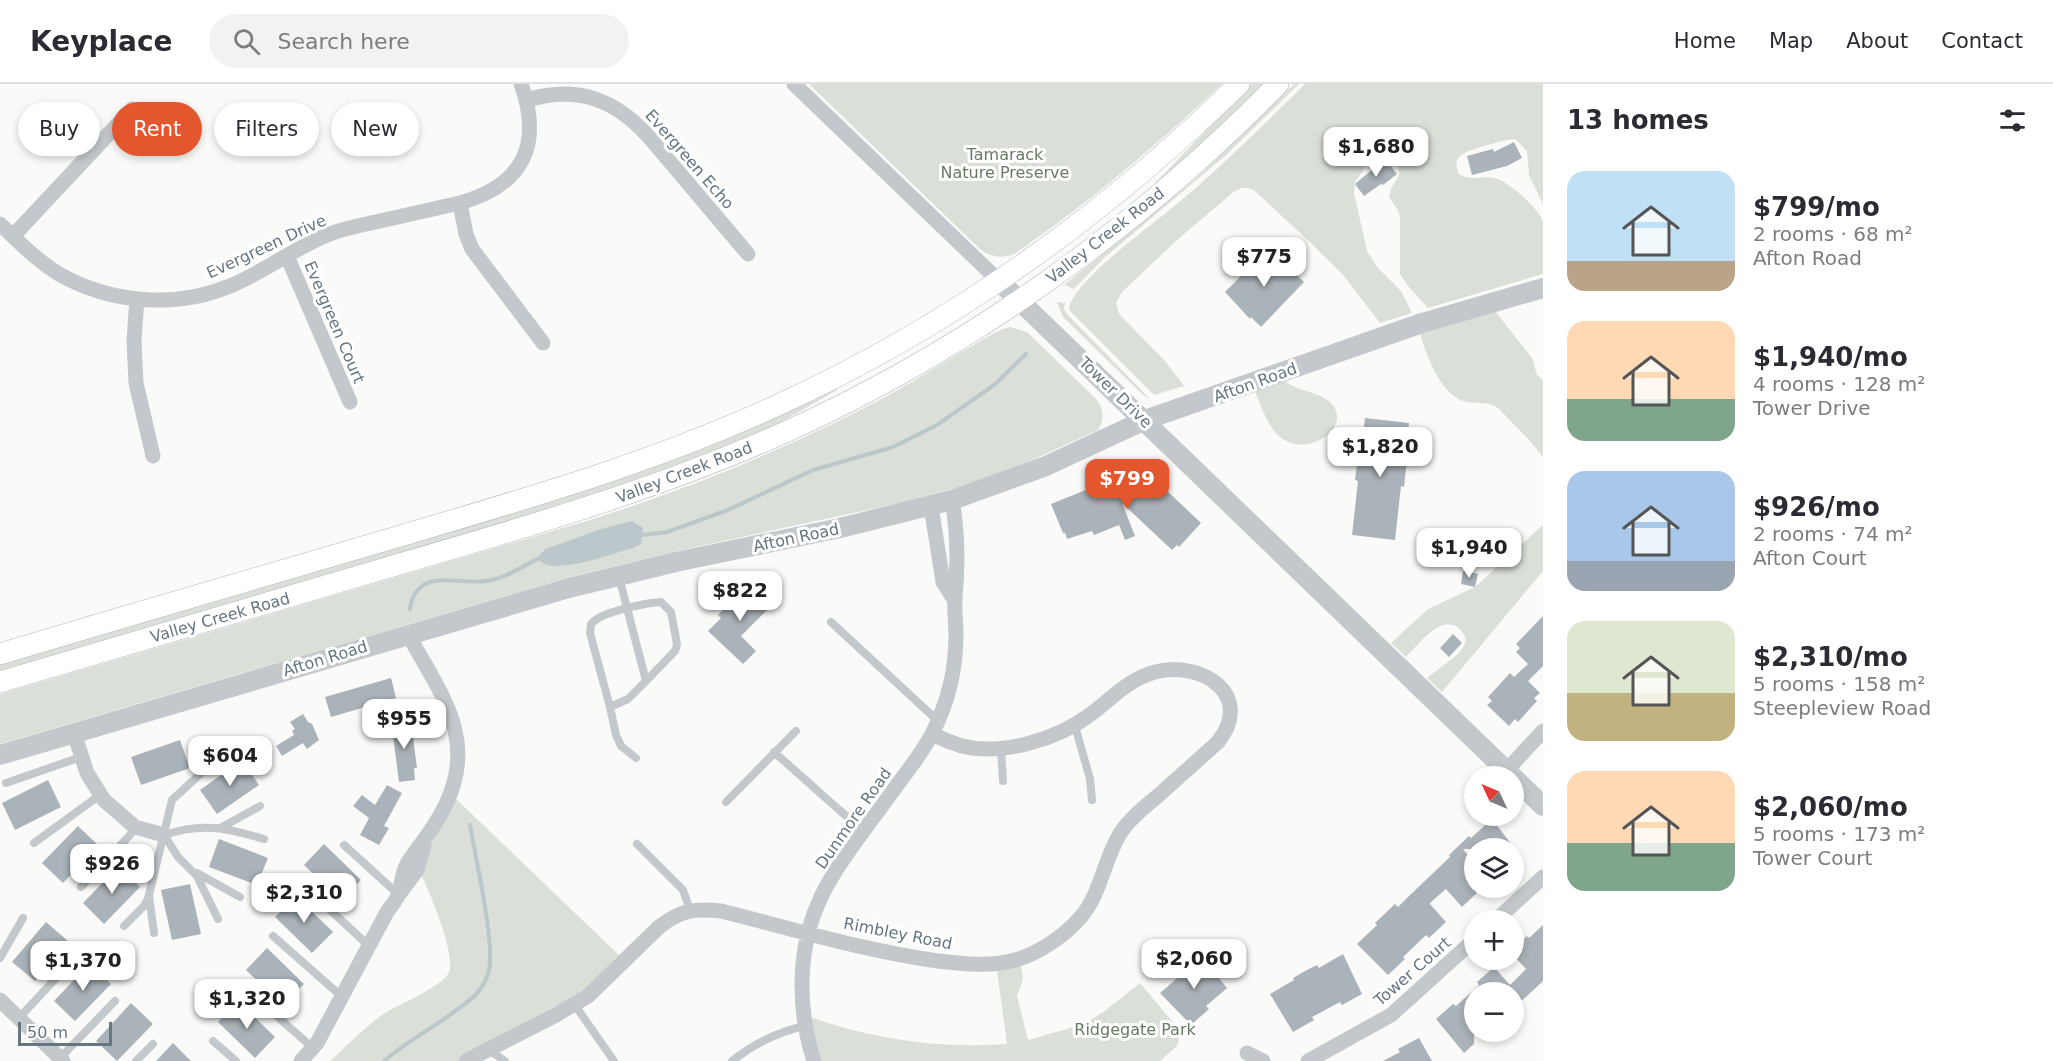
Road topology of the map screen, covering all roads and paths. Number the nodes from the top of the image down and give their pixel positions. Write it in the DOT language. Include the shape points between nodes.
graph roads {
  1 [pos="521,84"];
  2 [pos="795,84"];
  3 [pos="1239,84"];
  4 [pos="1278,84"];
  5 [pos="526,100"];
  6 [pos="112,130"];
  7 [pos="460,202"];
  8 [pos="0,224"];
  9 [pos="13,236"];
  10 [pos="748,254"];
  11 [pos="287,256"];
  12 [pos="999,281"];
  13 [pos="1543,288"];
  14 [pos="137,299"];
  15 [pos="1019,300"];
  16 [pos="543,344"];
  17 [pos="350,402"];
  18 [pos="1145,420"];
  19 [pos="153,456"];
  20 [pos="952,500"];
  21 [pos="932,506"];
  22 [pos="619,576"];
  23 [pos="954,601"];
  24 [pos="627,609"];
  25 [pos="831,622"];
  26 [pos="408,634"];
  27 [pos="0,654"];
  28 [pos="646,681"];
  29 [pos="0,682"];
  30 [pos="610,707"];
  31 [pos="1076,726"];
  32 [pos="935,728"];
  33 [pos="796,730"];
  34 [pos="1543,731"];
  35 [pos="74,733"];
  36 [pos="1001,747"];
  37 [pos="774,752"];
  38 [pos="223,753"];
  39 [pos="0,755"];
  40 [pos="81,757"];
  41 [pos="636,759"];
  42 [pos="1502,766"];
  43 [pos="1518,766"];
  44 [pos="1003,781"];
  45 [pos="6,783"];
  46 [pos="1524,788"];
  47 [pos="100,795"];
  48 [pos="1092,800"];
  49 [pos="726,802"];
  50 [pos="260,806"];
  51 [pos="1543,806"];
  52 [pos="135,827"];
  53 [pos="222,828"];
  54 [pos="864,832"];
  55 [pos="164,834"];
  56 [pos="264,839"];
  57 [pos="34,843"];
  58 [pos="638,844"];
  59 [pos="344,845"];
  60 [pos="189,867"];
  61 [pos="1543,877"];
  62 [pos="300,882"];
  63 [pos="81,886"];
  64 [pos="150,892"];
  65 [pos="398,894"];
  66 [pos="240,897"];
  67 [pos="690,910"];
  68 [pos="1507,910"];
  69 [pos="23,918"];
  70 [pos="219,919"];
  71 [pos="124,926"];
  72 [pos="154,933"];
  73 [pos="809,934"];
  74 [pos="273,936"];
  75 [pos="369,945"];
  76 [pos="1464,949"];
  77 [pos="0,958"];
  78 [pos="72,961"];
  79 [pos="244,987"];
  80 [pos="341,996"];
  81 [pos="0,1000"];
  82 [pos="115,1001"];
  83 [pos="574,1004"];
  84 [pos="19,1018"];
  85 [pos="805,1026"];
  86 [pos="213,1041"];
  87 [pos="153,1044"];
  88 [pos="488,1049"];
  89 [pos="1247,1053"];
  90 [pos="313,1055"];
  91 [pos="61,1060"];
  92 [pos="136,1061"];
  93 [pos="236,1061"];
  94 [pos="301,1061"];
  95 [pos="466,1061"];
  96 [pos="505,1061"];
  97 [pos="614,1061"];
  98 [pos="732,1061"];
  99 [pos="814,1061"];
  100 [pos="1263,1061"];
  101 [pos="1308,1061"];
  1 -- 5 [label="street, Evergreen Drive"];
  2 -- 12 [label="street, Tower Drive"];
  3 -- 12 [label="main road, Valley Creek Road" via="1127,185"];
  4 -- 15 [label="main road, Valley Creek Road" via="1163,190"];
  5 -- 7 [label="street, Evergreen Drive" via="531,126 529,142 516,170 482,197"];
  5 -- 10 [label="street, Evergreen Echo" via="566,94 619,109 649,137"];
  6 -- 9 [label="street"];
  7 -- 11 [label="street, Evergreen Drive" via="329,234"];
  7 -- 16 [label="street" via="472,249"];
  8 -- 9 [label="street, Evergreen Drive"];
  9 -- 14 [label="street, Evergreen Drive" via="51,268 82,286"];
  11 -- 14 [label="street, Evergreen Drive" via="211,293 163,300"];
  11 -- 17 [label="street, Evergreen Court"];
  12 -- 15 [label="street, Tower Drive"];
  12 -- 27 [label="main road, Valley Creek Road" via="834,378 660,455 569,486"];
  13 -- 18 [label="street, Afton Road" via="1422,323"];
  14 -- 19 [label="street" via="136,383"];
  15 -- 18 [label="street, Tower Drive"];
  15 -- 29 [label="main road, Valley Creek Road" via="836,408 678,477 564,515"];
  18 -- 20 [label="street, Afton Road" via="1037,470"];
  18 -- 42 [label="street, Tower Drive"];
  20 -- 21 [label="street, Afton Road"];
  20 -- 23 [label="street, Dunmore Road" via="957,549"];
  21 -- 22 [label="street, Afton Road"];
  21 -- 23 [label="street, Dunmore Road" via="944,582"];
  22 -- 24 [label="lane"];
  22 -- 26 [label="street, Afton Road"];
  23 -- 32 [label="street, Dunmore Road" via="956,656"];
  24 -- 28 [label="lane"];
  24 -- 28 [label="lane" via="661,602 670,612 675,651"];
  24 -- 30 [label="lane" via="597,617 590,628"];
  25 -- 32 [label="lane"];
  26 -- 35 [label="street, Afton Road"];
  26 -- 65 [label="street" via="448,710 457,731 459,751 451,794 403,872"];
  28 -- 30 [label="lane" via="628,699"];
  30 -- 41 [label="lane" via="621,746"];
  31 -- 36 [label="street, Rimbley Road" via="1046,739"];
  31 -- 48 [label="lane"];
  31 -- 73 [label="street, Rimbley Road" via="1123,687 1155,672 1173,669 1206,676 1220,686 1230,703 1226,732 1122,831 1093,900 1068,930 1014,960 980,964 893,954"];
  32 -- 36 [label="street, Rimbley Road" via="963,746"];
  32 -- 54 [label="street, Dunmore Road"];
  33 -- 37 [label="lane"];
  34 -- 43 [label="street"];
  35 -- 39 [label="street, Afton Road"];
  35 -- 40 [label="street"];
  36 -- 44 [label="lane"];
  37 -- 49 [label="lane"];
  37 -- 54 [label="lane"];
  38 -- 55 [label="lane" via="172,800"];
  40 -- 45 [label="lane"];
  40 -- 47 [label="street"];
  46 -- 51 [label="street, Tower Drive"];
  47 -- 52 [label="street"];
  47 -- 57 [label="lane"];
  50 -- 53 [label="lane"];
  52 -- 55 [label="street"];
  52 -- 63 [label="lane"];
  53 -- 55 [label="lane" via="186,828"];
  53 -- 56 [label="lane"];
  54 -- 73 [label="street, Dunmore Road" via="832,878"];
  55 -- 60 [label="lane"];
  55 -- 64 [label="lane"];
  58 -- 67 [label="lane" via="683,890"];
  59 -- 65 [label="lane"];
  60 -- 66 [label="lane"];
  60 -- 70 [label="lane" via="200,880"];
  61 -- 68 [label="street"];
  62 -- 75 [label="lane"];
  64 -- 71 [label="lane" via="144,906"];
  64 -- 72 [label="lane"];
  65 -- 75 [label="street"];
  67 -- 73 [label="street, Rimbley Road" via="721,911"];
  67 -- 83 [label="street, Rimbley Road" via="660,927 601,984"];
  69 -- 77 [label="lane"];
  73 -- 85 [label="street, Dunmore Road" via="801,988"];
  74 -- 80 [label="lane"];
  75 -- 80 [label="street"];
  76 -- 101 [label="street, Tower Court" via="1391,1015"];
  78 -- 84 [label="lane"];
  79 -- 90 [label="lane"];
  80 -- 90 [label="street"];
  81 -- 84 [label="street"];
  82 -- 91 [label="lane"];
  83 -- 88 [label="street, Rimbley Road"];
  83 -- 97 [label="lane"];
  84 -- 91 [label="street"];
  85 -- 98 [label="lane" via="769,1037"];
  85 -- 99 [label="street, Dunmore Road"];
  86 -- 93 [label="lane"];
  87 -- 92 [label="lane"];
  88 -- 95 [label="street, Rimbley Road"];
  88 -- 96 [label="lane"];
  89 -- 100 [label="street"];
  90 -- 94 [label="street"];
}
